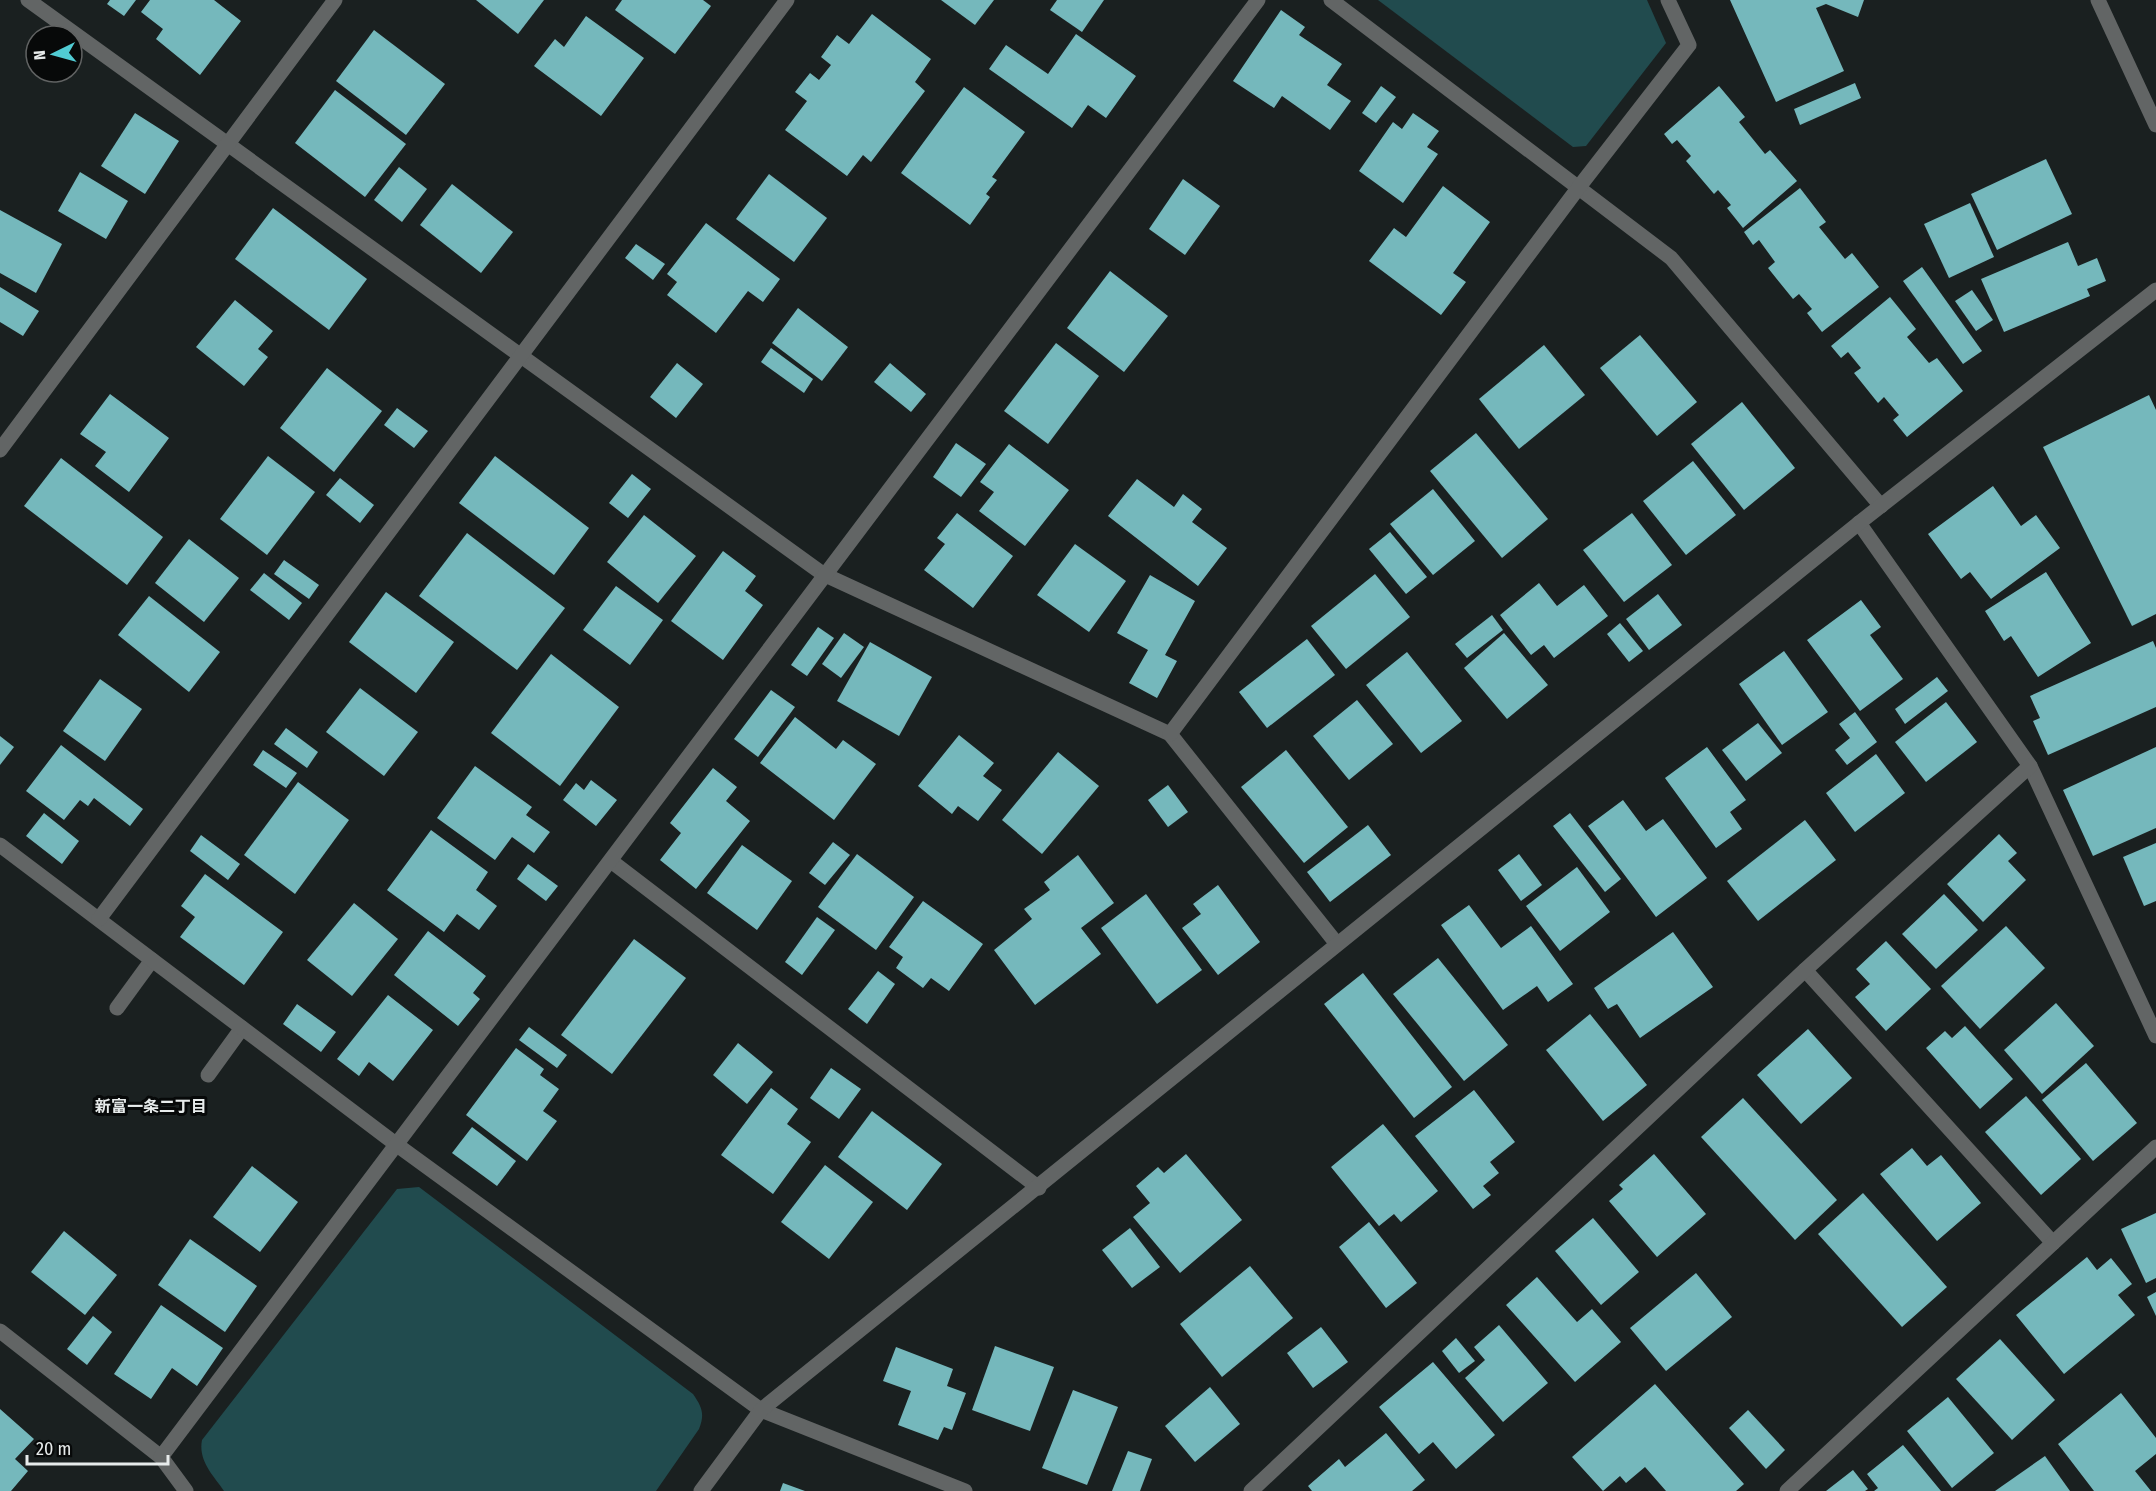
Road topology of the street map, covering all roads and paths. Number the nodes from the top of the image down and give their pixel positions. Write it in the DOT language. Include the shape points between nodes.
graph roads {
  1 [pos="28,0"];
  2 [pos="335,0"];
  3 [pos="787,0"];
  4 [pos="1258,0"];
  5 [pos="1331,0"];
  6 [pos="1668,0"];
  7 [pos="2098,0"];
  8 [pos="2156,125"];
  9 [pos="228,143"];
  10 [pos="1579,187"];
  11 [pos="2156,290"];
  12 [pos="521,355"];
  13 [pos="0,450"];
  14 [pos="1881,506"];
  15 [pos="1859,523"];
  16 [pos="823,574"];
  17 [pos="1170,734"];
  18 [pos="2031,766"];
  19 [pos="0,845"];
  20 [pos="611,861"];
  21 [pos="99,919"];
  22 [pos="1337,944"];
  23 [pos="152,960"];
  24 [pos="1805,970"];
  25 [pos="117,1008"];
  26 [pos="242,1028"];
  27 [pos="2156,1036"];
  28 [pos="208,1075"];
  29 [pos="397,1145"];
  30 [pos="2156,1147"];
  31 [pos="1040,1188"];
  32 [pos="2053,1243"];
  33 [pos="0,1330"];
  34 [pos="761,1410"];
  35 [pos="161,1457"];
  36 [pos="186,1491"];
  37 [pos="701,1491"];
  38 [pos="965,1491"];
  39 [pos="1251,1491"];
  40 [pos="1787,1491"];
  1 -- 9 [label="street"];
  2 -- 9 [label="street"];
  3 -- 12 [label="street"];
  4 -- 16 [label="street"];
  5 -- 10 [label="street"];
  6 -- 10 [label="street" via="1689,45"];
  7 -- 8 [label="street"];
  9 -- 12 [label="street"];
  9 -- 13 [label="street"];
  10 -- 14 [label="street" via="1671,258"];
  10 -- 17 [label="street"];
  11 -- 14 [label="street"];
  12 -- 16 [label="street"];
  12 -- 21 [label="street"];
  14 -- 15 [label="street"];
  15 -- 18 [label="street"];
  15 -- 22 [label="street"];
  16 -- 17 [label="street"];
  16 -- 20 [label="street"];
  17 -- 22 [label="street"];
  18 -- 24 [label="street"];
  18 -- 27 [label="street"];
  19 -- 21 [label="street"];
  20 -- 29 [label="street"];
  20 -- 31 [label="street"];
  21 -- 23 [label="street"];
  22 -- 31 [label="street"];
  23 -- 25 [label="street"];
  23 -- 26 [label="street"];
  24 -- 32 [label="street"];
  24 -- 39 [label="street"];
  26 -- 28 [label="street"];
  26 -- 29 [label="street"];
  29 -- 34 [label="street"];
  29 -- 35 [label="street"];
  30 -- 32 [label="street"];
  31 -- 34 [label="street"];
  32 -- 40 [label="street"];
  33 -- 35 [label="street"];
  34 -- 37 [label="street"];
  34 -- 38 [label="street"];
  35 -- 36 [label="street"];
}
